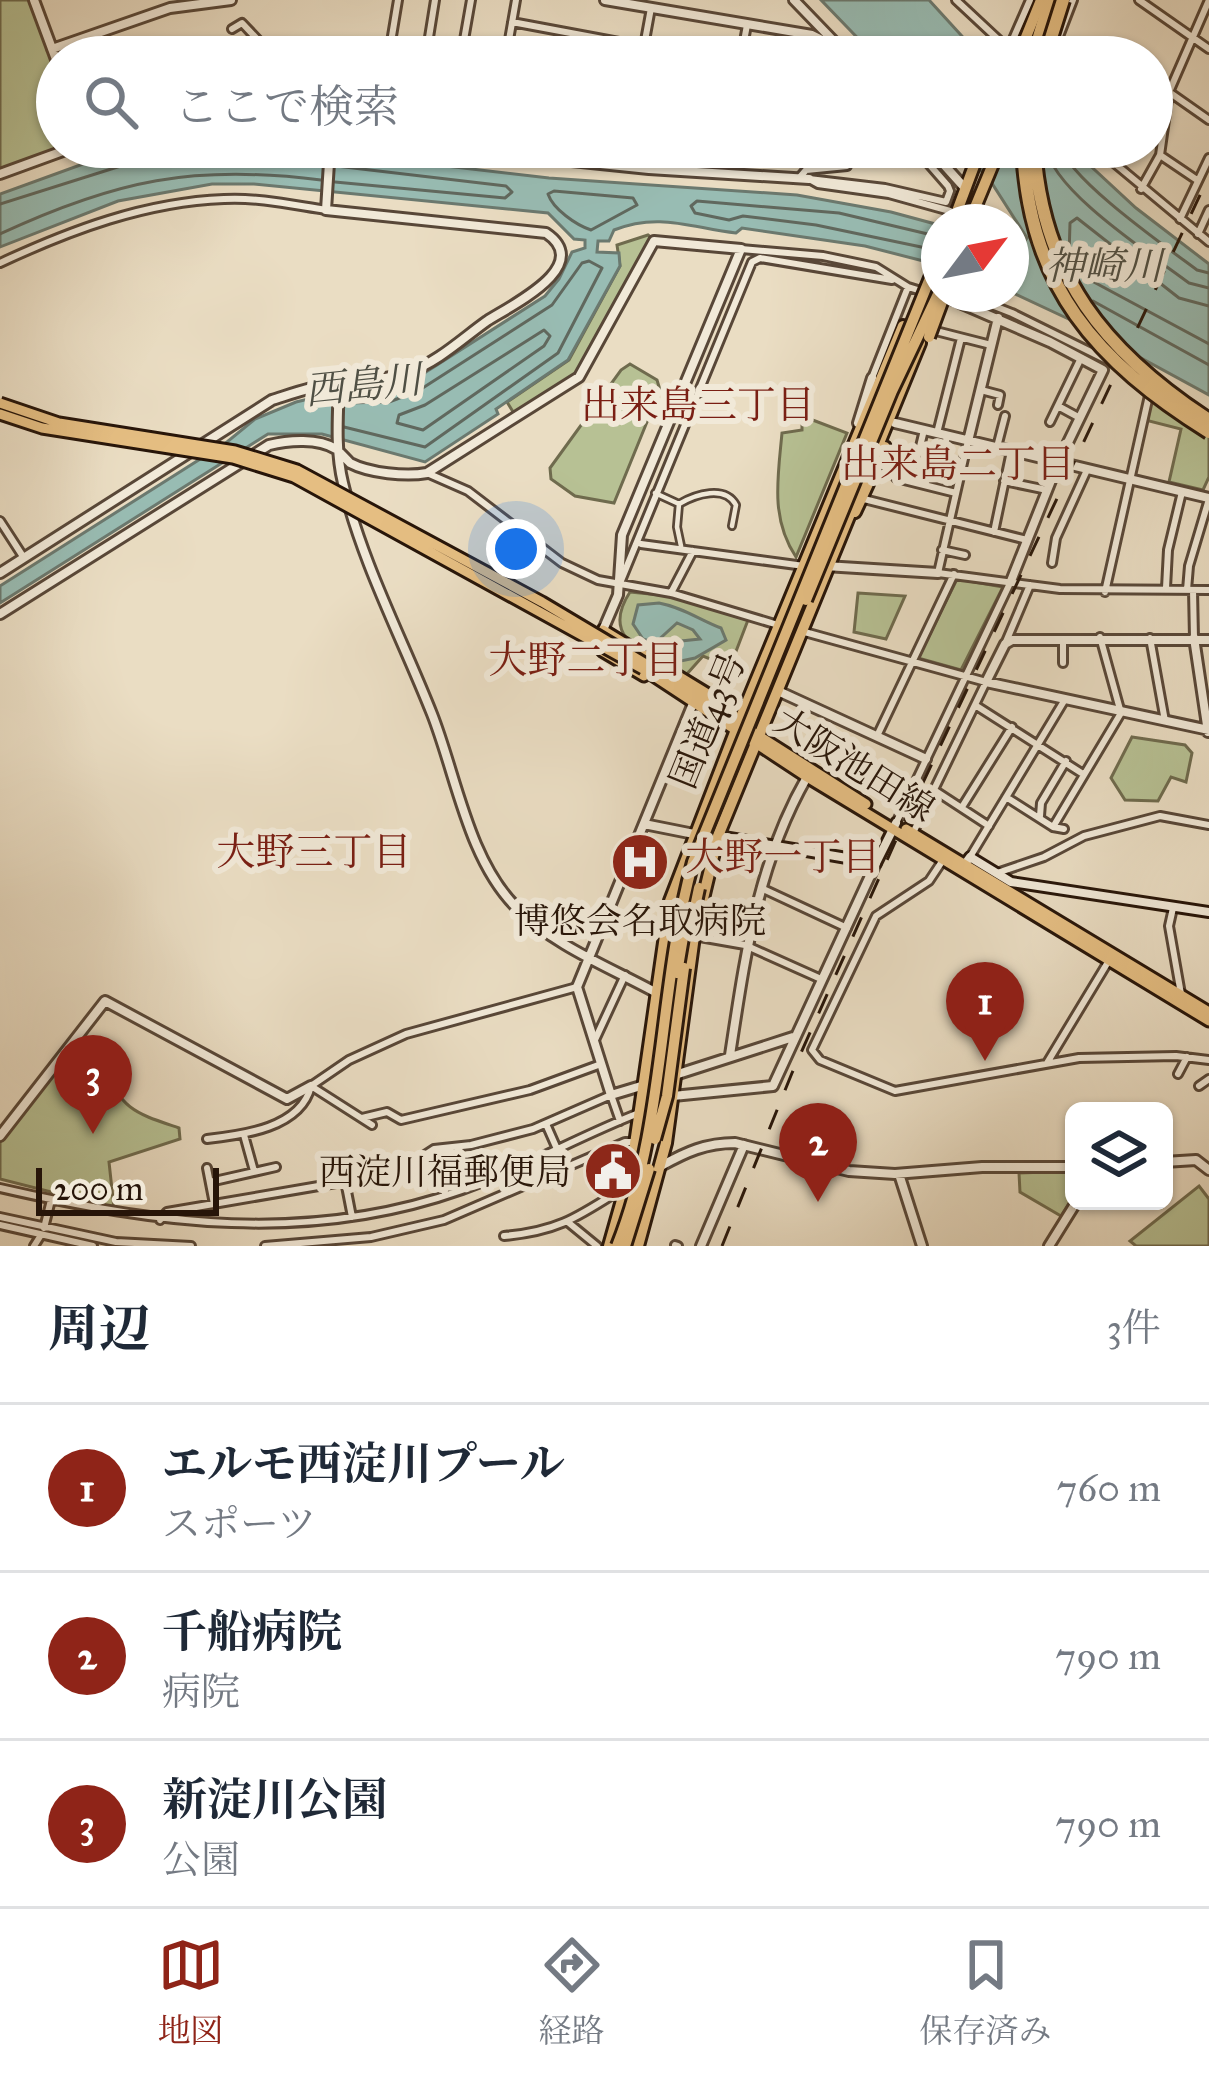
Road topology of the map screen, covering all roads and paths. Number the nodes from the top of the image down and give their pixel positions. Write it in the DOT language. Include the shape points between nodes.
graph roads {
  1 [pos="34,0"];
  2 [pos="232,0"];
  3 [pos="398,0"];
  4 [pos="435,0"];
  5 [pos="471,0"];
  6 [pos="516,0"];
  7 [pos="605,0"];
  8 [pos="794,0"];
  9 [pos="956,0"];
  10 [pos="1030,0"];
  11 [pos="1059,0"];
  12 [pos="1139,0"];
  13 [pos="1209,0"];
  14 [pos="651,8"];
  15 [pos="512,22"];
  16 [pos="747,25"];
  17 [pos="232,29"];
  18 [pos="47,36"];
  19 [pos="89,36"];
  20 [pos="254,36"];
  21 [pos="391,36"];
  22 [pos="429,36"];
  23 [pos="465,36"];
  24 [pos="510,36"];
  25 [pos="586,36"];
  26 [pos="646,36"];
  27 [pos="745,36"];
  28 [pos="816,36"];
  29 [pos="829,36"];
  30 [pos="993,36"];
  31 [pos="1020,36"];
  32 [pos="1029,36"];
  33 [pos="1043,36"];
  34 [pos="1044,36"];
  35 [pos="1052,36"];
  36 [pos="1193,37"];
  37 [pos="1209,49"];
  38 [pos="1173,83"];
  39 [pos="1173,95"];
  40 [pos="1209,120"];
  41 [pos="1209,158"];
  42 [pos="36,161"];
  43 [pos="1173,164"];
  44 [pos="329,168"];
  45 [pos="653,168"];
  46 [pos="830,168"];
  47 [pos="932,168"];
  48 [pos="946,168"];
  49 [pos="972,168"];
  50 [pos="990,168"];
  51 [pos="991,168"];
  52 [pos="1024,168"];
  53 [pos="1037,168"];
  54 [pos="1118,168"];
  55 [pos="1153,168"];
  56 [pos="821,169"];
  57 [pos="0,174"];
  58 [pos="804,178"];
  59 [pos="1198,181"];
  60 [pos="964,188"];
  61 [pos="1141,189"];
  62 [pos="957,204"];
  63 [pos="973,204"];
  64 [pos="977,204"];
  65 [pos="327,207"];
  66 [pos="921,209"];
  67 [pos="1209,210"];
  68 [pos="1180,218"];
  69 [pos="1198,234"];
  70 [pos="1209,242"];
  71 [pos="741,249"];
  72 [pos="0,263"];
  73 [pos="898,281"];
  74 [pos="921,282"];
  75 [pos="908,286"];
  76 [pos="921,290"];
  77 [pos="921,300"];
  78 [pos="932,312"];
  79 [pos="935,312"];
  80 [pos="981,312"];
  81 [pos="1009,312"];
  82 [pos="998,319"];
  83 [pos="928,334"];
  84 [pos="961,338"];
  85 [pos="991,346"];
  86 [pos="1081,358"];
  87 [pos="1136,374"];
  88 [pos="872,378"];
  89 [pos="339,385"];
  90 [pos="981,390"];
  91 [pos="0,403"];
  92 [pos="998,405"];
  93 [pos="1058,406"];
  94 [pos="0,414"];
  95 [pos="1004,416"];
  96 [pos="1209,416"];
  97 [pos="1080,418"];
  98 [pos="1050,422"];
  99 [pos="895,423"];
  100 [pos="925,430"];
  101 [pos="1209,432"];
  102 [pos="942,435"];
  103 [pos="968,441"];
  104 [pos="997,448"];
  105 [pos="339,452"];
  106 [pos="1010,452"];
  107 [pos="905,460"];
  108 [pos="916,463"];
  109 [pos="1058,463"];
  110 [pos="927,466"];
  111 [pos="961,470"];
  112 [pos="1087,470"];
  113 [pos="427,473"];
  114 [pos="896,478"];
  115 [pos="1128,479"];
  116 [pos="1004,481"];
  117 [pos="690,489"];
  118 [pos="1047,490"];
  119 [pos="1182,492"];
  120 [pos="655,493"];
  121 [pos="956,493"];
  122 [pos="694,497"];
  123 [pos="1209,498"];
  124 [pos="864,500"];
  125 [pos="679,503"];
  126 [pos="0,521"];
  127 [pos="949,521"];
  128 [pos="732,526"];
  129 [pos="843,530"];
  130 [pos="818,531"];
  131 [pos="994,532"];
  132 [pos="1028,540"];
  133 [pos="639,543"];
  134 [pos="681,546"];
  135 [pos="943,550"];
  136 [pos="693,551"];
  137 [pos="965,555"];
  138 [pos="24,557"];
  139 [pos="1052,563"];
  140 [pos="804,566"];
  141 [pos="828,566"];
  142 [pos="0,573"];
  143 [pos="938,573"];
  144 [pos="954,574"];
  145 [pos="1011,581"];
  146 [pos="1030,585"];
  147 [pos="619,586"];
  148 [pos="1166,590"];
  149 [pos="1190,590"];
  150 [pos="1209,590"];
  151 [pos="1105,592"];
  152 [pos="671,593"];
  153 [pos="0,614"];
  154 [pos="778,625"];
  155 [pos="603,630"];
  156 [pos="801,631"];
  157 [pos="1063,638"];
  158 [pos="1100,638"];
  159 [pos="1150,638"];
  160 [pos="1194,638"];
  161 [pos="1209,640"];
  162 [pos="1005,644"];
  163 [pos="1063,663"];
  164 [pos="912,664"];
  165 [pos="644,666"];
  166 [pos="966,676"];
  167 [pos="986,682"];
  168 [pos="778,691"];
  169 [pos="1064,700"];
  170 [pos="975,705"];
  171 [pos="692,706"];
  172 [pos="1121,713"];
  173 [pos="722,720"];
  174 [pos="1165,721"];
  175 [pos="737,725"];
  176 [pos="1012,727"];
  177 [pos="1209,732"];
  178 [pos="877,736"];
  179 [pos="758,741"];
  180 [pos="1040,743"];
  181 [pos="926,759"];
  182 [pos="1066,761"];
  183 [pos="1084,775"];
  184 [pos="807,777"];
  185 [pos="934,790"];
  186 [pos="1006,797"];
  187 [pos="962,808"];
  188 [pos="1041,819"];
  189 [pos="644,824"];
  190 [pos="895,825"];
  191 [pos="1209,825"];
  192 [pos="989,826"];
  193 [pos="1053,827"];
  194 [pos="1064,829"];
  195 [pos="913,833"];
  196 [pos="694,834"];
  197 [pos="718,836"];
  198 [pos="773,845"];
  199 [pos="943,860"];
  200 [pos="683,862"];
  201 [pos="876,863"];
  202 [pos="965,864"];
  203 [pos="997,873"];
  204 [pos="761,888"];
  205 [pos="1174,908"];
  206 [pos="1209,912"];
  207 [pos="847,928"];
  208 [pos="694,936"];
  209 [pos="745,945"];
  210 [pos="1111,957"];
  211 [pos="589,960"];
  212 [pos="625,975"];
  213 [pos="821,979"];
  214 [pos="577,987"];
  215 [pos="656,992"];
  216 [pos="1180,994"];
  217 [pos="1209,1012"];
  218 [pos="1209,1022"];
  219 [pos="793,1037"];
  220 [pos="594,1042"];
  221 [pos="730,1055"];
  222 [pos="1187,1057"];
  223 [pos="1209,1060"];
  224 [pos="601,1064"];
  225 [pos="1046,1064"];
  226 [pos="1178,1074"];
  227 [pos="676,1075"];
  228 [pos="1209,1079"];
  229 [pos="310,1086"];
  230 [pos="1199,1086"];
  231 [pos="643,1087"];
  232 [pos="611,1096"];
  233 [pos="673,1096"];
  234 [pos="639,1113"];
  235 [pos="362,1118"];
  236 [pos="620,1120"];
  237 [pos="546,1123"];
  238 [pos="371,1125"];
  239 [pos="244,1135"];
  240 [pos="0,1136"];
  241 [pos="207,1139"];
  242 [pos="647,1140"];
  243 [pos="744,1145"];
  244 [pos="440,1149"];
  245 [pos="556,1149"];
  246 [pos="1173,1161"];
  247 [pos="662,1166"];
  248 [pos="276,1167"];
  249 [pos="1065,1167"];
  250 [pos="207,1168"];
  251 [pos="1209,1170"];
  252 [pos="254,1171"];
  253 [pos="898,1174"];
  254 [pos="345,1181"];
  255 [pos="210,1183"];
  256 [pos="628,1185"];
  257 [pos="0,1188"];
  258 [pos="445,1196"];
  259 [pos="51,1200"];
  260 [pos="214,1204"];
  261 [pos="1071,1210"];
  262 [pos="352,1217"];
  263 [pos="160,1220"];
  264 [pos="0,1221"];
  265 [pos="569,1222"];
  266 [pos="43,1232"];
  267 [pos="504,1236"];
  268 [pos="117,1244"];
  269 [pos="34,1246"];
  270 [pos="93,1246"];
  271 [pos="191,1246"];
  272 [pos="265,1246"];
  273 [pos="597,1246"];
  274 [pos="617,1246"];
  275 [pos="638,1246"];
  276 [pos="701,1246"];
  277 [pos="922,1246"];
  278 [pos="1049,1246"];
  1 -- 18 [label="street"];
  2 -- 19 [label="street" via="170,8"];
  3 -- 21 [label="street"];
  4 -- 22 [label="street"];
  5 -- 23 [label="street"];
  6 -- 15 [label="street"];
  7 -- 14 [label="street"];
  8 -- 29 [label="street"];
  9 -- 30 [label="street"];
  10 -- 31 [label="street"];
  11 -- 32 [label="highway"];
  11 -- 33 [label="highway"];
  11 -- 34 [label="highway, bridge"];
  11 -- 35 [label="highway, bridge"];
  12 -- 36 [label="street"];
  13 -- 36 [label="street"];
  14 -- 16 [label="street"];
  14 -- 26 [label="street"];
  15 -- 24 [label="street"];
  15 -- 25 [label="street"];
  16 -- 27 [label="street"];
  16 -- 28 [label="street"];
  17 -- 20 [label="street" via="242,23"];
  36 -- 37 [label="street"];
  36 -- 38 [label="street"];
  39 -- 40 [label="street"];
  41 -- 59 [label="street"];
  42 -- 57 [label="street"];
  43 -- 59 [label="street"];
  44 -- 65 [label="street"];
  45 -- 58 [label="street"];
  46 -- 56 [label="street"];
  47 -- 58 [label="street" via="948,186 946,202"];
  48 -- 60 [label="street"];
  49 -- 60 [label="highway"];
  50 -- 60 [label="highway"];
  51 -- 64 [label="highway"];
  52 -- 101 [label="highway, bridge" via="1040,246 1076,316 1139,387"];
  53 -- 96 [label="highway, bridge" via="1051,241 1086,309 1134,365"];
  54 -- 61 [label="street"];
  55 -- 61 [label="street"];
  56 -- 58 [label="street" via="806,170"];
  58 -- 66 [label="street"];
  59 -- 68 [label="street"];
  60 -- 62 [label="highway"];
  60 -- 63 [label="highway"];
  61 -- 68 [label="street"];
  65 -- 72 [label="street" via="226,198 165,204"];
  65 -- 89 [label="street" via="546,233 561,250 535,294 417,370"];
  67 -- 69 [label="street"];
  68 -- 69 [label="street"];
  69 -- 70 [label="street"];
  71 -- 73 [label="street" via="858,264"];
  71 -- 113 [label="street" via="654,241 579,377"];
  71 -- 147 [label="street" via="622,535"];
  73 -- 75 [label="street"];
  73 -- 120 [label="street" via="752,262"];
  74 -- 130 [label="highway, 国道43号, bridge"];
  75 -- 76 [label="street"];
  75 -- 88 [label="street"];
  77 -- 242 [label="highway, 国道43号, bridge" via="693,862"];
  78 -- 242 [label="highway, 国道43号, bridge" via="697,872"];
  79 -- 83 [label="highway, 国道43号, bridge"];
  80 -- 82 [label="street"];
  81 -- 87 [label="street"];
  82 -- 85 [label="street"];
  82 -- 86 [label="street"];
  83 -- 84 [label="street"];
  83 -- 99 [label="highway"];
  83 -- 129 [label="highway, 国道43号"];
  84 -- 85 [label="street"];
  84 -- 102 [label="street"];
  85 -- 90 [label="street"];
  86 -- 93 [label="street"];
  86 -- 97 [label="street" via="1103,370"];
  87 -- 96 [label="street"];
  87 -- 115 [label="street" via="1150,391"];
  88 -- 130 [label="street"];
  89 -- 105 [label="street"];
  89 -- 138 [label="street" via="308,388 249,412"];
  90 -- 92 [label="street" via="1000,395"];
  90 -- 103 [label="street"];
  91 -- 165 [label="main road, 大阪池田線, bridge" via="59,423 235,451 297,470"];
  93 -- 97 [label="street"];
  93 -- 98 [label="street"];
  94 -- 165 [label="main road, 大阪池田線, bridge" via="294,477"];
  95 -- 104 [label="street"];
  97 -- 109 [label="street"];
  99 -- 100 [label="street"];
  99 -- 124 [label="highway"];
  100 -- 102 [label="street"];
  100 -- 108 [label="street"];
  102 -- 103 [label="street"];
  102 -- 111 [label="street" via="940,465"];
  103 -- 104 [label="street"];
  103 -- 111 [label="street"];
  104 -- 106 [label="street"];
  105 -- 113 [label="street" via="350,463"];
  105 -- 153 [label="street" via="301,441 260,450"];
  105 -- 211 [label="street" via="358,531 475,837 517,908"];
  106 -- 109 [label="street"];
  106 -- 116 [label="street"];
  107 -- 108 [label="street"];
  108 -- 110 [label="street"];
  109 -- 112 [label="street"];
  109 -- 118 [label="street"];
  111 -- 121 [label="street"];
  112 -- 115 [label="street"];
  112 -- 139 [label="street"];
  113 -- 147 [label="street" via="494,508 562,563"];
  114 -- 121 [label="street"];
  115 -- 119 [label="street"];
  115 -- 151 [label="street"];
  116 -- 118 [label="street"];
  116 -- 131 [label="street"];
  117 -- 122 [label="street"];
  118 -- 132 [label="street"];
  119 -- 123 [label="street"];
  119 -- 148 [label="street"];
  120 -- 125 [label="street"];
  120 -- 133 [label="street"];
  121 -- 127 [label="street"];
  122 -- 125 [label="street"];
  122 -- 128 [label="street" via="718,492 735,500"];
  123 -- 149 [label="street"];
  124 -- 127 [label="street"];
  124 -- 129 [label="highway"];
  125 -- 134 [label="street"];
  126 -- 138 [label="street"];
  127 -- 131 [label="street"];
  127 -- 135 [label="street"];
  129 -- 141 [label="highway, 国道43号"];
  130 -- 140 [label="highway, 国道43号"];
  131 -- 132 [label="street"];
  132 -- 145 [label="street"];
  133 -- 136 [label="street"];
  133 -- 147 [label="street"];
  135 -- 137 [label="street"];
  135 -- 143 [label="street"];
  136 -- 140 [label="street"];
  136 -- 152 [label="street"];
  138 -- 142 [label="street"];
  140 -- 141 [label="street"];
  140 -- 154 [label="highway, 国道43号"];
  141 -- 143 [label="street"];
  141 -- 156 [label="highway, 国道43号"];
  143 -- 144 [label="street"];
  144 -- 145 [label="street"];
  144 -- 164 [label="street"];
  145 -- 146 [label="street"];
  145 -- 166 [label="street"];
  146 -- 151 [label="street"];
  146 -- 162 [label="street"];
  147 -- 152 [label="street"];
  147 -- 155 [label="street"];
  148 -- 149 [label="street"];
  148 -- 151 [label="street"];
  149 -- 150 [label="street"];
  149 -- 160 [label="street"];
  152 -- 154 [label="street"];
  154 -- 175 [label="highway, 国道43号"];
  155 -- 171 [label="main road" via="595,646"];
  155 -- 175 [label="main road" via="726,705"];
  156 -- 164 [label="street"];
  156 -- 168 [label="highway, 国道43号"];
  157 -- 158 [label="street"];
  157 -- 162 [label="street"];
  157 -- 163 [label="street"];
  158 -- 159 [label="street"];
  158 -- 172 [label="street"];
  159 -- 160 [label="street"];
  159 -- 174 [label="street"];
  160 -- 161 [label="street"];
  160 -- 177 [label="street"];
  162 -- 167 [label="street"];
  164 -- 166 [label="street"];
  164 -- 178 [label="street"];
  165 -- 173 [label="main road, 大阪池田線"];
  165 -- 175 [label="main road, 大阪池田線"];
  166 -- 167 [label="street"];
  166 -- 181 [label="street"];
  167 -- 169 [label="street"];
  167 -- 170 [label="street"];
  168 -- 178 [label="street"];
  168 -- 179 [label="highway, 国道43号"];
  169 -- 172 [label="street"];
  169 -- 180 [label="street"];
  170 -- 176 [label="street"];
  170 -- 185 [label="street"];
  171 -- 173 [label="main road"];
  171 -- 189 [label="street"];
  172 -- 174 [label="street"];
  172 -- 183 [label="street"];
  173 -- 175 [label="main road, 大阪池田線"];
  174 -- 177 [label="street"];
  175 -- 179 [label="main road, 大阪池田線"];
  175 -- 196 [label="highway, 国道43号"];
  176 -- 180 [label="street"];
  176 -- 187 [label="street"];
  178 -- 181 [label="street"];
  179 -- 184 [label="main road, 大阪池田線"];
  179 -- 190 [label="main road, 大阪池田線"];
  179 -- 197 [label="highway, 国道43号"];
  180 -- 182 [label="street"];
  180 -- 186 [label="street"];
  181 -- 190 [label="street"];
  182 -- 183 [label="street"];
  182 -- 188 [label="street" via="1041,803"];
  183 -- 193 [label="street"];
  184 -- 190 [label="main road, 大阪池田線"];
  184 -- 198 [label="street"];
  185 -- 187 [label="street"];
  185 -- 195 [label="street"];
  186 -- 188 [label="street"];
  186 -- 192 [label="street"];
  187 -- 192 [label="street"];
  188 -- 193 [label="street"];
  189 -- 196 [label="street"];
  189 -- 211 [label="street"];
  190 -- 195 [label="main road, 大阪池田線"];
  190 -- 199 [label="main road, 大阪池田線"];
  190 -- 201 [label="street"];
  191 -- 203 [label="street" via="1160,816 1084,836"];
  192 -- 202 [label="street"];
  193 -- 194 [label="street"];
  195 -- 202 [label="main road, 大阪池田線"];
  196 -- 200 [label="highway, 国道43号"];
  197 -- 198 [label="street"];
  197 -- 208 [label="highway, 国道43号"];
  197 -- 242 [label="highway, bridge" via="699,888 667,1096"];
  198 -- 201 [label="street"];
  198 -- 204 [label="street"];
  199 -- 202 [label="main road, 大阪池田線"];
  199 -- 225 [label="street" via="929,881 876,916 812,1053 895,1091"];
  200 -- 215 [label="highway, 国道43号"];
  200 -- 242 [label="highway, bridge"];
  201 -- 207 [label="street"];
  202 -- 203 [label="street"];
  202 -- 210 [label="main road, 大阪池田線"];
  203 -- 205 [label="street" via="1011,882"];
  204 -- 207 [label="street"];
  204 -- 209 [label="street"];
  205 -- 206 [label="street"];
  205 -- 216 [label="street" via="1169,926"];
  207 -- 213 [label="street"];
  208 -- 209 [label="street"];
  208 -- 227 [label="highway, 国道43号"];
  209 -- 213 [label="street"];
  209 -- 221 [label="street"];
  210 -- 216 [label="main road, 大阪池田線"];
  210 -- 218 [label="main road, 大阪池田線"];
  210 -- 225 [label="street"];
  211 -- 212 [label="street"];
  211 -- 214 [label="street"];
  212 -- 215 [label="street"];
  212 -- 220 [label="street"];
  213 -- 219 [label="street"];
  214 -- 220 [label="street"];
  214 -- 229 [label="street" via="406,1034"];
  215 -- 231 [label="highway, 国道43号"];
  216 -- 217 [label="main road, 大阪池田線"];
  219 -- 221 [label="street"];
  219 -- 233 [label="street" via="771,1087"];
  220 -- 224 [label="street"];
  221 -- 227 [label="street"];
  222 -- 223 [label="street"];
  222 -- 225 [label="street"];
  222 -- 226 [label="street"];
  224 -- 232 [label="street"];
  224 -- 235 [label="street" via="401,1120 386,1112"];
  227 -- 231 [label="street"];
  227 -- 233 [label="highway, 国道43号"];
  228 -- 230 [label="street"];
  229 -- 235 [label="street"];
  229 -- 239 [label="street" via="286,1119"];
  229 -- 240 [label="street" via="287,1099 105,1001"];
  231 -- 232 [label="street"];
  231 -- 234 [label="highway, 国道43号"];
  232 -- 236 [label="street"];
  232 -- 237 [label="street"];
  233 -- 247 [label="highway, 国道43号"];
  234 -- 236 [label="street"];
  234 -- 242 [label="highway, 国道43号"];
  235 -- 238 [label="street"];
  236 -- 245 [label="street"];
  237 -- 244 [label="street"];
  237 -- 245 [label="street"];
  239 -- 241 [label="street"];
  239 -- 252 [label="street"];
  242 -- 256 [label="highway, 国道43号"];
  242 -- 272 [label="street" via="625,1142 426,1225"];
  242 -- 274 [label="highway, 国道43号, bridge"];
  243 -- 247 [label="street" via="691,1149"];
  243 -- 253 [label="street"];
  243 -- 276 [label="street"];
  244 -- 254 [label="street"];
  244 -- 258 [label="street"];
  245 -- 258 [label="street"];
  246 -- 251 [label="street" via="1196,1160"];
  247 -- 275 [label="highway, 国道43号"];
  248 -- 252 [label="street"];
  249 -- 253 [label="street"];
  250 -- 255 [label="street"];
  252 -- 255 [label="street"];
  253 -- 277 [label="street"];
  254 -- 260 [label="street"];
  254 -- 262 [label="street"];
  255 -- 260 [label="street"];
  256 -- 265 [label="street"];
  256 -- 274 [label="highway, 国道43号"];
  257 -- 259 [label="street"];
  258 -- 262 [label="street"];
  259 -- 263 [label="street"];
  259 -- 266 [label="street"];
  260 -- 263 [label="street"];
  261 -- 278 [label="street"];
  262 -- 263 [label="street" via="226,1226"];
  264 -- 266 [label="street"];
  265 -- 267 [label="street"];
  265 -- 273 [label="street"];
  266 -- 268 [label="street"];
  266 -- 269 [label="street"];
  266 -- 270 [label="street"];
  268 -- 271 [label="street"];
}
